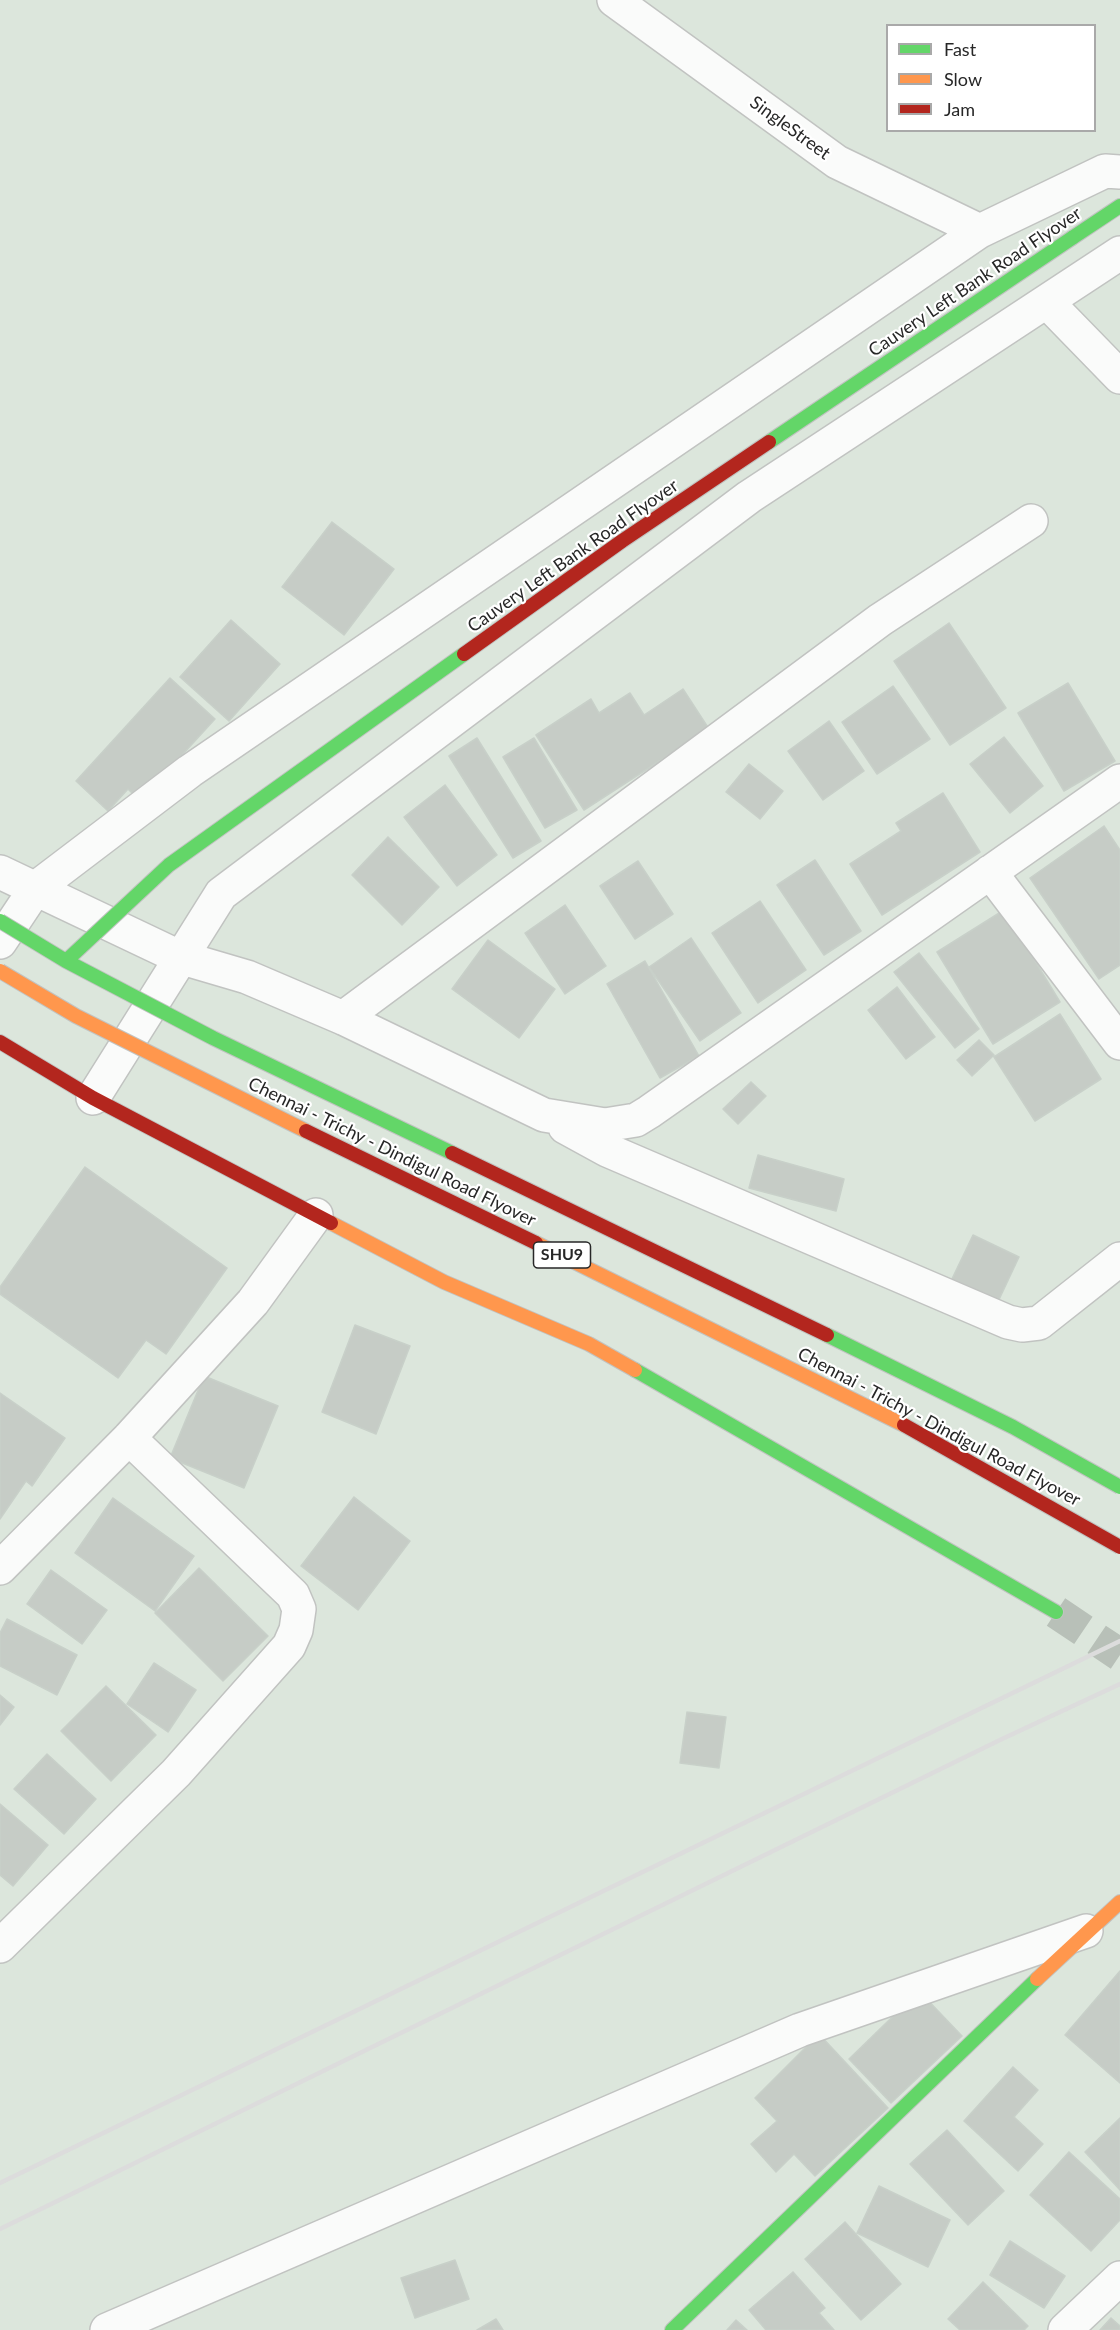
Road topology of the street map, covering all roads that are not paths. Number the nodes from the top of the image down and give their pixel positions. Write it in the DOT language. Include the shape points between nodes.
graph roads {
  1 [pos="614,0"];
  2 [pos="1120,172"];
  3 [pos="1120,206"];
  4 [pos="981,231"];
  5 [pos="1120,253"];
  6 [pos="1047,302"];
  7 [pos="1120,377"];
  8 [pos="1031,521"];
  9 [pos="1120,781"];
  10 [pos="0,872"];
  11 [pos="990,872"];
  12 [pos="36,888"];
  13 [pos="0,921"];
  14 [pos="0,942"];
  15 [pos="179,957"];
  16 [pos="66,962"];
  17 [pos="0,971"];
  18 [pos="343,1018"];
  19 [pos="0,1042"];
  20 [pos="1120,1043"];
  21 [pos="93,1098"];
  22 [pos="544,1115"];
  23 [pos="316,1215"];
  24 [pos="1120,1259"];
  25 [pos="129,1438"];
  26 [pos="1120,1487"];
  27 [pos="1120,1546"];
  28 [pos="0,1568"];
  29 [pos="1056,1612"];
  30 [pos="1120,1902"];
  31 [pos="1086,1931"];
  32 [pos="0,1946"];
  33 [pos="1120,2278"];
  34 [pos="107,2330"];
  35 [pos="672,2330"];
  36 [pos="1065,2330"];
  1 -- 4 [label="street, SingleStreet" via="837,162"];
  2 -- 4 [label="street" via="1105,171"];
  3 -- 16 [label="main road, Cauvery Left Bank Road Flyover, bridge" via="622,541 169,866"];
  4 -- 12 [label="street" via="190,771"];
  5 -- 6 [label="street"];
  6 -- 7 [label="street"];
  6 -- 15 [label="street" via="749,497 221,894"];
  8 -- 18 [label="street" via="880,620"];
  9 -- 11 [label="street"];
  10 -- 12 [label="street"];
  11 -- 20 [label="street"];
  11 -- 22 [label="street" via="636,1120 605,1125"];
  12 -- 14 [label="street"];
  12 -- 15 [label="street"];
  13 -- 16 [label="main road, Chennai - Trichy - Dindigul Road Flyover / SHU9, bridge"];
  15 -- 18 [label="street" via="247,977"];
  15 -- 21 [label="street"];
  16 -- 26 [label="main road, Chennai - Trichy - Dindigul Road Flyover / SHU9, bridge" via="213,1038 747,1294 1013,1427"];
  17 -- 27 [label="main road, Chennai - Trichy - Dindigul Road Flyover / SHU9, bridge" via="76,1016 263,1110 872,1407"];
  18 -- 22 [label="street"];
  19 -- 21 [label="main road"];
  21 -- 23 [label="main road"];
  22 -- 24 [label="street" via="607,1150 1008,1322 1038,1323"];
  23 -- 25 [label="street" via="253,1302"];
  23 -- 29 [label="main road" via="444,1282 589,1344"];
  25 -- 28 [label="street"];
  25 -- 32 [label="street" via="293,1595 299,1609 296,1630 289,1646 176,1773"];
  30 -- 31 [label="main road"];
  31 -- 34 [label="street" via="800,2030"];
  31 -- 35 [label="main road"];
  33 -- 36 [label="street"];
}
